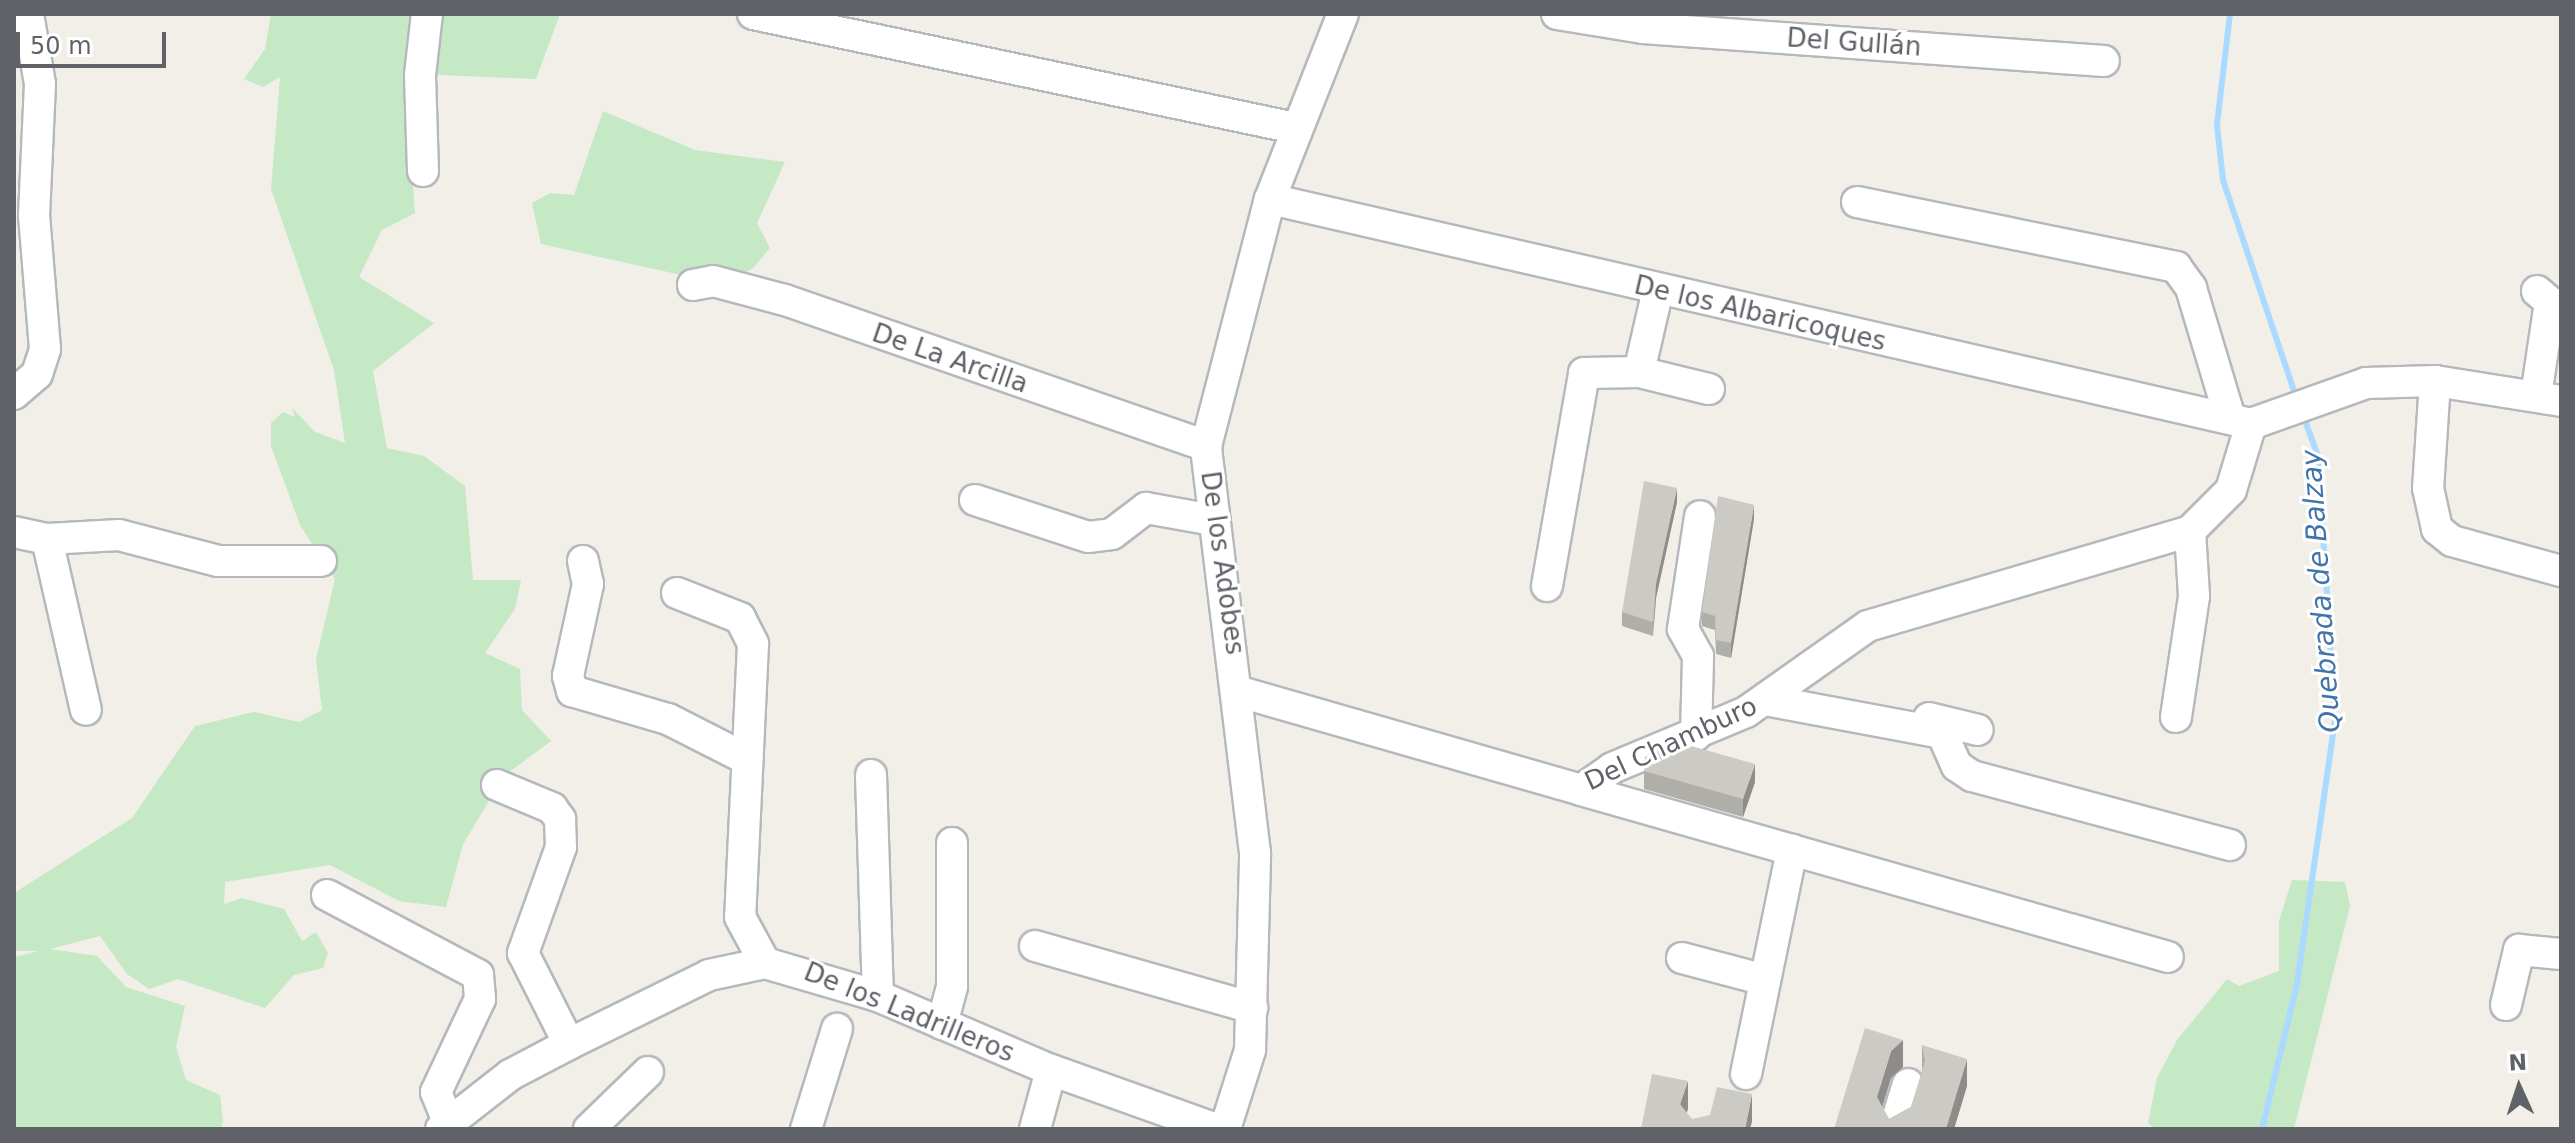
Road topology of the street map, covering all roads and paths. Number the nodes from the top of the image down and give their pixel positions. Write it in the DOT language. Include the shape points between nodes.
graph roads {
  1 [pos="28,14"];
  2 [pos="427,14"];
  3 [pos="753,14"];
  4 [pos="1343,14"];
  5 [pos="1557,14"];
  6 [pos="2104,61"];
  7 [pos="1295,128"];
  8 [pos="423,171"];
  9 [pos="1270,199"];
  10 [pos="1857,202"];
  11 [pos="693,285"];
  12 [pos="1658,290"];
  13 [pos="2537,291"];
  14 [pos="1639,372"];
  15 [pos="2435,381"];
  16 [pos="1709,389"];
  17 [pos="14,394"];
  18 [pos="2549,399"];
  19 [pos="2240,421"];
  20 [pos="1206,446"];
  21 [pos="975,500"];
  22 [pos="1700,516"];
  23 [pos="1213,520"];
  24 [pos="2190,531"];
  25 [pos="14,532"];
  26 [pos="47,539"];
  27 [pos="321,561"];
  28 [pos="583,561"];
  29 [pos="2561,571"];
  30 [pos="1547,586"];
  31 [pos="677,593"];
  32 [pos="1788,680"];
  33 [pos="1240,692"];
  34 [pos="1765,700"];
  35 [pos="86,710"];
  36 [pos="2176,717"];
  37 [pos="1978,730"];
  38 [pos="1696,735"];
  39 [pos="747,759"];
  40 [pos="871,775"];
  41 [pos="497,785"];
  42 [pos="1581,790"];
  43 [pos="952,843"];
  44 [pos="2230,845"];
  45 [pos="1792,850"];
  46 [pos="327,895"];
  47 [pos="1035,946"];
  48 [pos="2561,954"];
  49 [pos="2168,957"];
  50 [pos="1682,958"];
  51 [pos="765,963"];
  52 [pos="1765,980"];
  53 [pos="878,996"];
  54 [pos="2506,1005"];
  55 [pos="1252,1008"];
  56 [pos="942,1024"];
  57 [pos="837,1029"];
  58 [pos="569,1044"];
  59 [pos="1051,1070"];
  60 [pos="648,1072"];
  61 [pos="1746,1074"];
  62 [pos="1908,1084"];
  63 [pos="444,1125"];
  64 [pos="1214,1128"];
  65 [pos="589,1129"];
  66 [pos="806,1129"];
  67 [pos="1035,1129"];
  68 [pos="1894,1129"];
  1 -- 17 [label="street" via="41,100 34,205 45,349 37,374"];
  2 -- 8 [label="street" via="420,75"];
  3 -- 7 [label="street"];
  4 -- 7 [label="street, De los Adobes"];
  5 -- 6 [label="street, Del Gullán" via="1643,28"];
  7 -- 9 [label="street, De los Adobes"];
  9 -- 12 [label="street, De los Albaricoques"];
  9 -- 20 [label="street, De los Adobes"];
  10 -- 19 [label="street" via="2176,267 2191,288"];
  11 -- 20 [label="street, De La Arcilla" via="713,281 785,300"];
  12 -- 14 [label="street"];
  12 -- 19 [label="street, De los Albaricoques"];
  13 -- 18 [label="street" via="2550,302"];
  14 -- 16 [label="street"];
  14 -- 30 [label="street" via="1593,369 1579,381"];
  15 -- 18 [label="street"];
  15 -- 19 [label="street" via="2366,383 2281,413"];
  15 -- 29 [label="street" via="2428,488 2437,529 2452,541"];
  19 -- 24 [label="street, Del Chamburo" via="2231,490"];
  20 -- 23 [label="street, De los Adobes"];
  21 -- 23 [label="street" via="1088,537 1112,534 1146,508"];
  22 -- 38 [label="street" via="1683,629 1698,656"];
  23 -- 33 [label="street, De los Adobes"];
  24 -- 32 [label="street, Del Chamburo" via="1868,626"];
  24 -- 36 [label="street" via="2194,596"];
  25 -- 26 [label="street"];
  26 -- 27 [label="street" via="119,535 218,561"];
  26 -- 35 [label="street"];
  28 -- 39 [label="street" via="588,584 568,676 572,691 668,719"];
  31 -- 39 [label="street" via="740,618 750,632"];
  32 -- 34 [label="street, Del Chamburo"];
  32 -- 37 [label="street"];
  33 -- 42 [label="street, Del Chamburo"];
  33 -- 55 [label="street, De los Adobes" via="1255,853"];
  34 -- 38 [label="street, Del Chamburo"];
  34 -- 44 [label="street" via="1942,733 1957,766 1972,776"];
  38 -- 42 [label="street, Del Chamburo" via="1612,768"];
  39 -- 51 [label="street" via="740,917"];
  40 -- 53 [label="street"];
  41 -- 58 [label="street" via="552,808 560,819 561,847 523,953"];
  42 -- 45 [label="street"];
  43 -- 56 [label="street" via="952,986"];
  45 -- 49 [label="street"];
  45 -- 52 [label="street"];
  46 -- 63 [label="street" via="478,975 480,999 436,1092"];
  47 -- 55 [label="street"];
  48 -- 54 [label="street" via="2519,950"];
  50 -- 52 [label="street"];
  51 -- 53 [label="street, De los Ladrilleros"];
  51 -- 58 [label="street, De los Ladrilleros" via="709,975"];
  52 -- 61 [label="street"];
  53 -- 56 [label="street, De los Ladrilleros"];
  55 -- 64 [label="street, De los Adobes" via="1244,1079"];
  56 -- 59 [label="street, De los Ladrilleros"];
  57 -- 66 [label="street"];
  58 -- 63 [label="street, De los Ladrilleros"];
  59 -- 64 [label="street, De los Ladrilleros"];
  59 -- 67 [label="street"];
  60 -- 65 [label="street"];
  62 -- 68 [label="street"];
}
